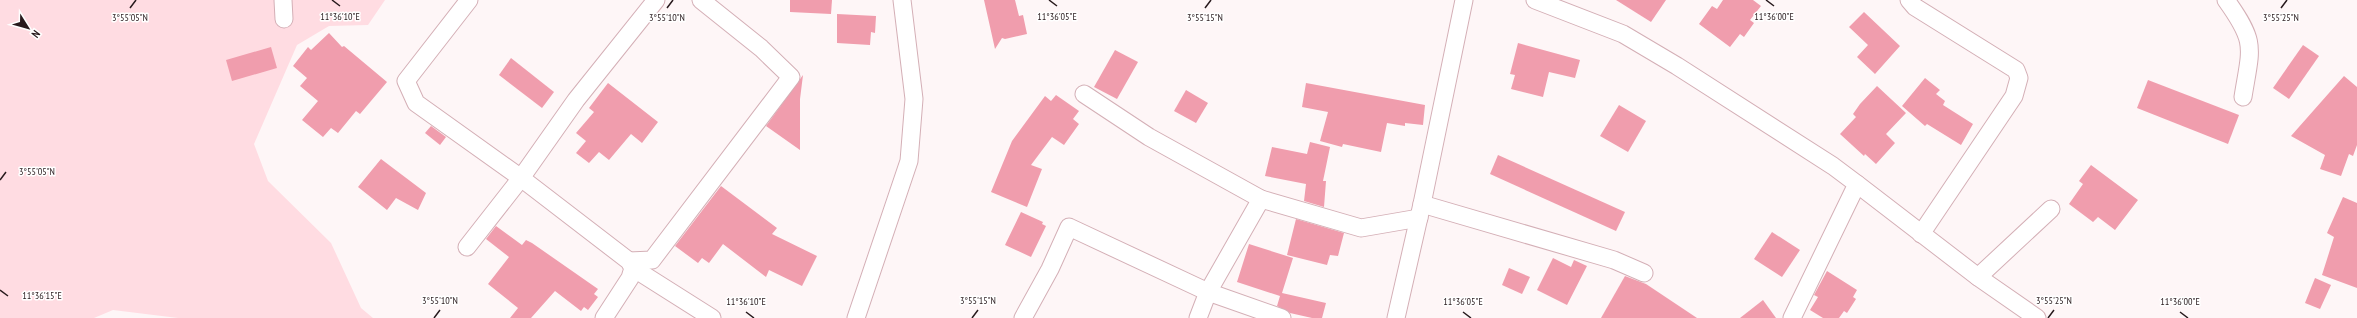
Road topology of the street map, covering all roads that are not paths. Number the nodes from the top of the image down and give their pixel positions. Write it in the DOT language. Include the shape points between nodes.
graph roads {
  1 [pos="283,0"];
  2 [pos="468,0"];
  3 [pos="656,0"];
  4 [pos="701,0"];
  5 [pos="902,0"];
  6 [pos="1464,0"];
  7 [pos="1535,0"];
  8 [pos="1909,0"];
  9 [pos="2226,0"];
  10 [pos="284,19"];
  11 [pos="1084,94"];
  12 [pos="2243,97"];
  13 [pos="521,178"];
  14 [pos="1857,184"];
  15 [pos="1261,200"];
  16 [pos="2051,209"];
  17 [pos="1420,211"];
  18 [pos="1921,234"];
  19 [pos="468,247"];
  20 [pos="631,265"];
  21 [pos="1644,273"];
  22 [pos="1978,277"];
  23 [pos="1208,292"];
  24 [pos="604,318"];
  25 [pos="712,318"];
  26 [pos="856,318"];
  27 [pos="1023,318"];
  28 [pos="1198,318"];
  29 [pos="1282,318"];
  30 [pos="1396,318"];
  31 [pos="1792,318"];
  32 [pos="2037,318"];
  1 -- 10 [label="street"];
  2 -- 13 [label="street" via="406,81 416,102"];
  3 -- 13 [label="street" via="576,100"];
  4 -- 20 [label="street" via="761,48 791,77 652,260"];
  5 -- 26 [label="street" via="914,99 909,161"];
  6 -- 17 [label="street"];
  7 -- 14 [label="street" via="1623,34 1677,66"];
  8 -- 18 [label="street" via="1914,7 2016,70 2019,78 2014,96"];
  9 -- 12 [label="street" via="2248,35 2251,49"];
  11 -- 15 [label="street" via="1149,137"];
  13 -- 19 [label="street"];
  13 -- 20 [label="street"];
  14 -- 18 [label="street"];
  14 -- 31 [label="street"];
  15 -- 17 [label="street" via="1360,228"];
  15 -- 23 [label="street"];
  16 -- 22 [label="street"];
  17 -- 21 [label="street" via="1614,260"];
  17 -- 30 [label="street"];
  18 -- 22 [label="street"];
  20 -- 24 [label="street" via="630,278"];
  20 -- 25 [label="street"];
  22 -- 32 [label="street"];
  23 -- 27 [label="street" via="1069,227"];
  23 -- 28 [label="street"];
  23 -- 29 [label="street"];
}
